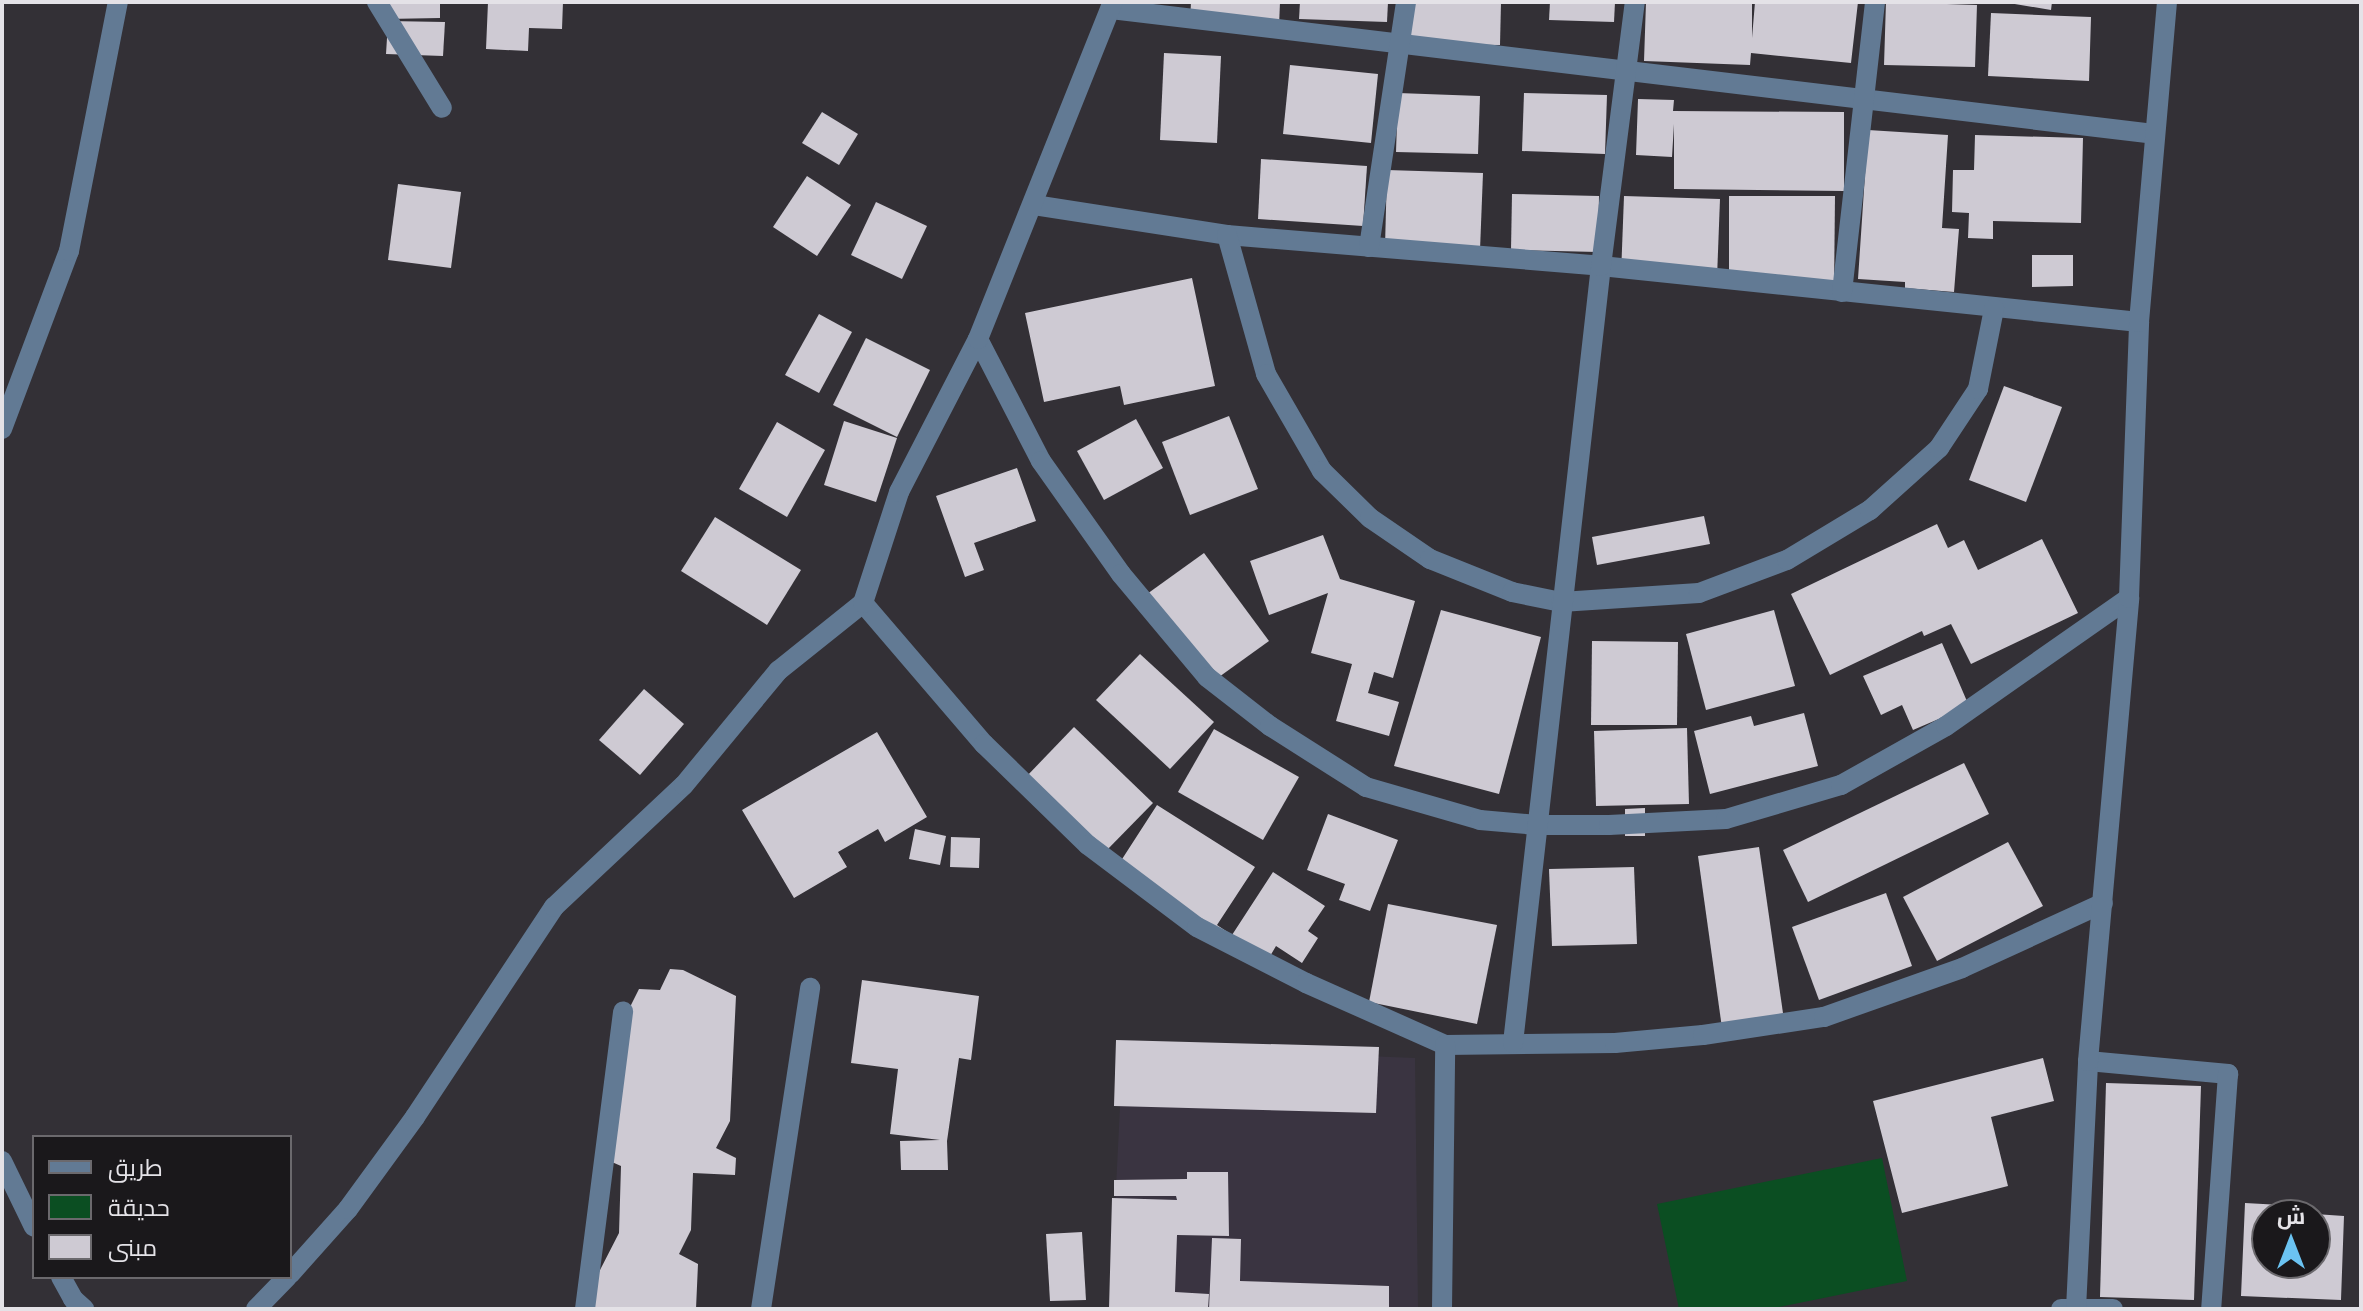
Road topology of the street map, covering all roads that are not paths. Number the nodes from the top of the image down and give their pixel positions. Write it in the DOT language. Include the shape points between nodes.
graph roads {
  1 [pos="118,2"];
  2 [pos="377,2"];
  3 [pos="1406,2"];
  4 [pos="1635,2"];
  5 [pos="1875,2"];
  6 [pos="2167,2"];
  7 [pos="1112,6"];
  8 [pos="1400,45"];
  9 [pos="1625,72"];
  10 [pos="1863,100"];
  11 [pos="442,108"];
  12 [pos="2154,134"];
  13 [pos="1034,205"];
  14 [pos="1227,235"];
  15 [pos="1369,247"];
  16 [pos="1601,266"];
  17 [pos="1842,292"];
  18 [pos="1994,309"];
  19 [pos="2139,322"];
  20 [pos="978,339"];
  21 [pos="2,429"];
  22 [pos="2129,598"];
  23 [pos="1561,602"];
  24 [pos="863,603"];
  25 [pos="1537,825"];
  26 [pos="2103,903"];
  27 [pos="810,988"];
  28 [pos="623,1011"];
  29 [pos="1513,1043"];
  30 [pos="1445,1045"];
  31 [pos="2088,1061"];
  32 [pos="2,1161"];
  33 [pos="32,1223"];
  34 [pos="292,1273"];
  35 [pos="62,1279"];
  36 [pos="286,1279"];
  37 [pos="2071,1308"];
  38 [pos="84,1309"];
  39 [pos="256,1309"];
  40 [pos="585,1309"];
  41 [pos="761,1309"];
  42 [pos="1442,1309"];
  43 [pos="2113,1309"];
  44 [pos="2211,1309"];
  1 -- 21 [label="street" via="69,251"];
  2 -- 11 [label="street"];
  3 -- 8 [label="street"];
  4 -- 9 [label="street"];
  5 -- 10 [label="street"];
  6 -- 12 [label="street"];
  7 -- 8 [label="street"];
  7 -- 13 [label="street"];
  8 -- 9 [label="street"];
  8 -- 15 [label="street"];
  9 -- 10 [label="street"];
  9 -- 16 [label="street"];
  10 -- 12 [label="street"];
  10 -- 17 [label="street"];
  12 -- 19 [label="street"];
  13 -- 14 [label="street"];
  13 -- 20 [label="street"];
  14 -- 15 [label="street"];
  14 -- 23 [label="street" via="1266,374 1322,471 1370,518 1430,559 1512,592"];
  15 -- 16 [label="street"];
  16 -- 17 [label="street"];
  16 -- 23 [label="street"];
  17 -- 18 [label="street"];
  18 -- 19 [label="street"];
  18 -- 23 [label="street" via="1978,389 1939,448 1870,510 1787,560 1699,593"];
  19 -- 22 [label="street"];
  20 -- 24 [label="street" via="899,492"];
  20 -- 25 [label="street" via="1041,461 1121,574 1207,677 1270,726 1366,787 1480,820"];
  22 -- 25 [label="street" via="1946,726 1841,785 1726,819"];
  22 -- 26 [label="street"];
  23 -- 25 [label="street"];
  24 -- 30 [label="street" via="984,744 1088,845 1197,927"];
  24 -- 34 [label="street" via="778,671 684,785 554,907 415,1117 348,1209"];
  25 -- 29 [label="street"];
  26 -- 29 [label="street" via="1962,968 1824,1017 1630,1042"];
  26 -- 31 [label="street"];
  27 -- 41 [label="street"];
  28 -- 40 [label="street"];
  29 -- 30 [label="street"];
  30 -- 42 [label="street"];
  31 -- 37 [label="street"];
  31 -- 44 [label="street" via="2228,1074"];
  32 -- 33 [label="street"];
  35 -- 38 [label="street"];
  36 -- 39 [label="street"];
  37 -- 43 [label="street"];
}
